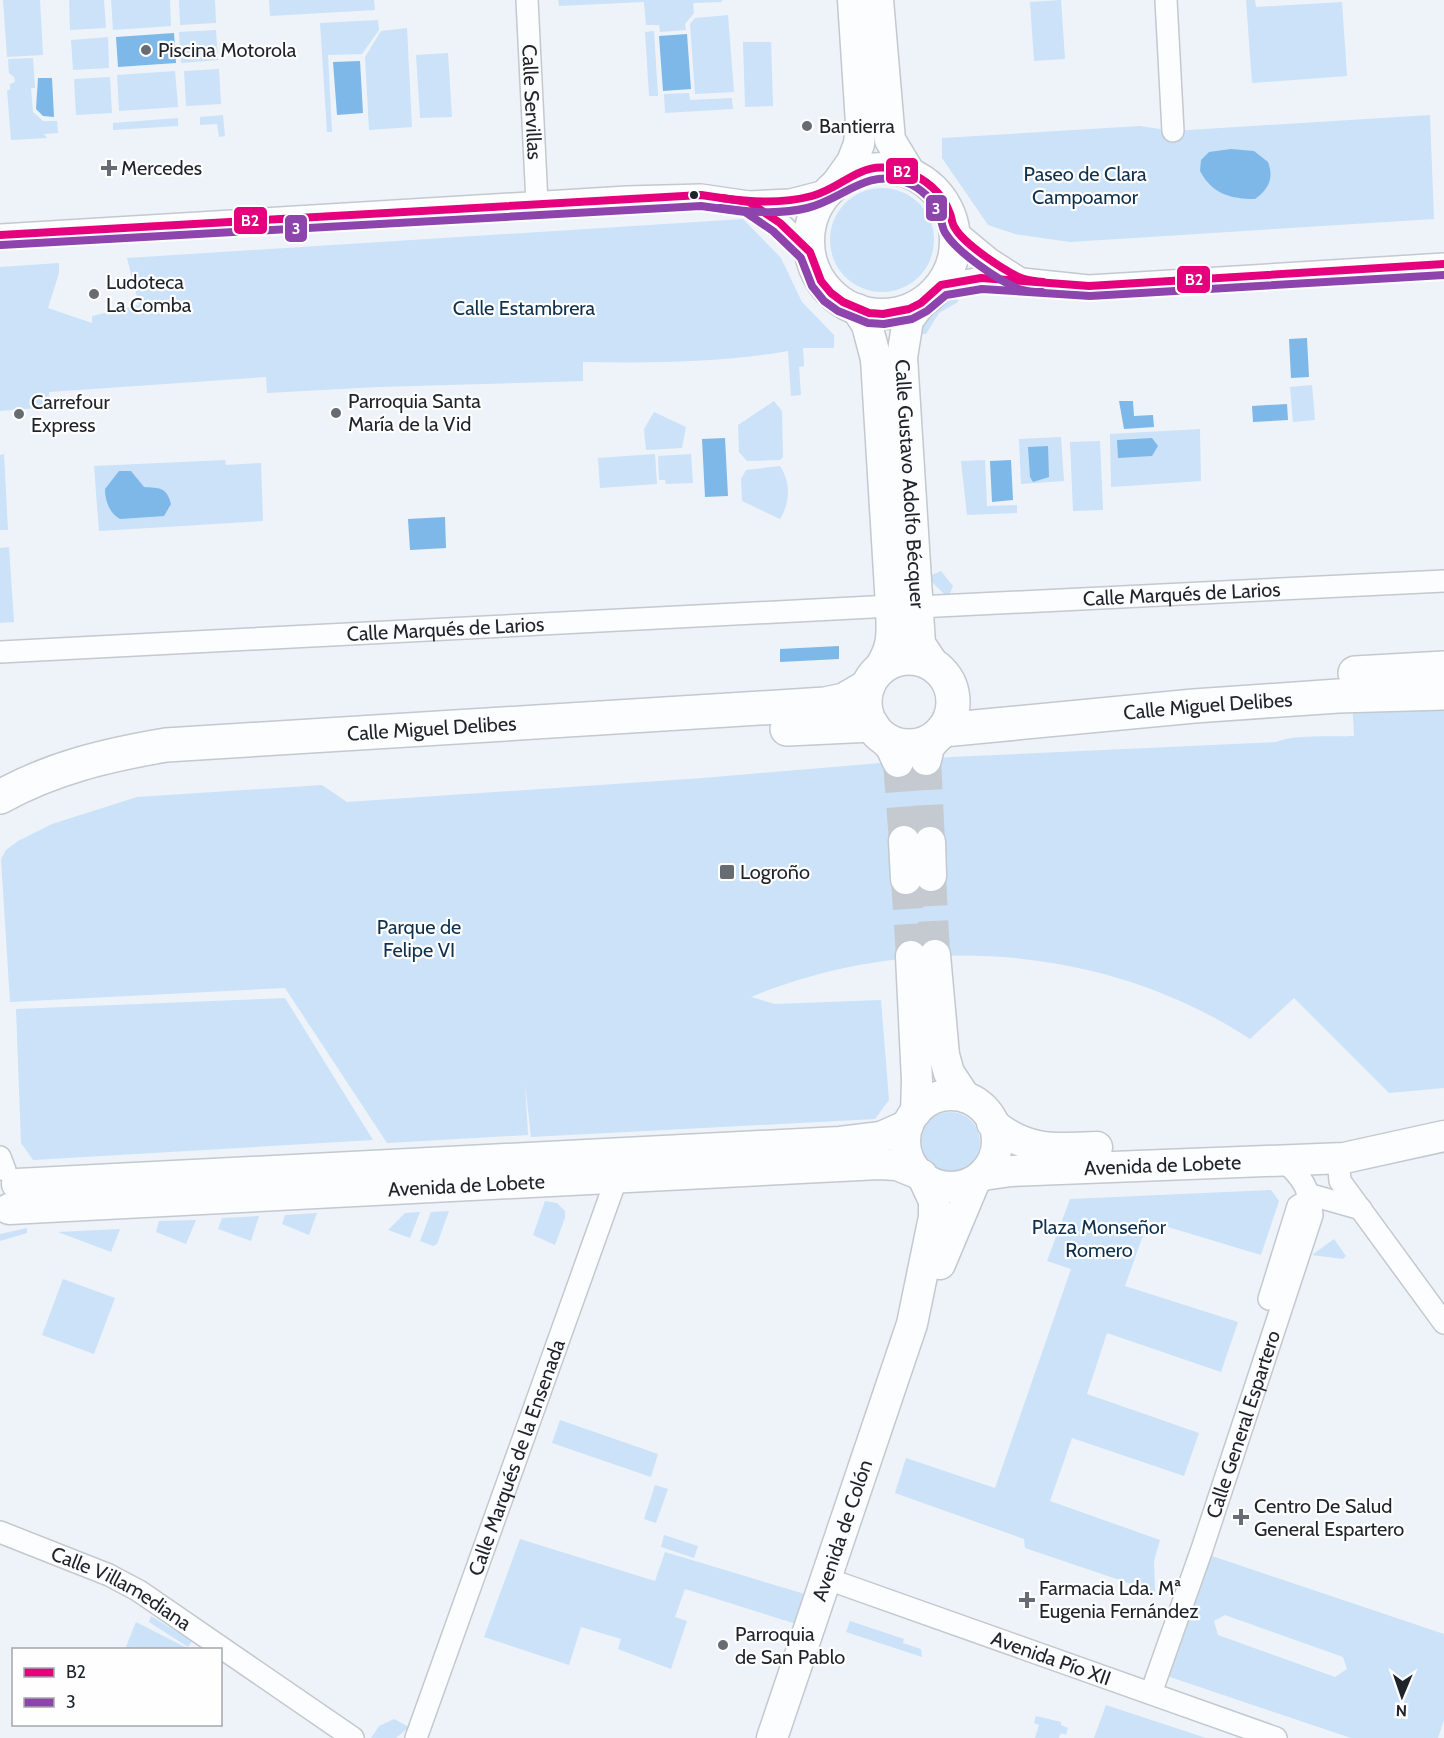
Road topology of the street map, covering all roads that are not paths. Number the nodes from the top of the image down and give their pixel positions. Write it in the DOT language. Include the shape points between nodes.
graph roads {
  1 [pos="527,0"];
  2 [pos="853,0"];
  3 [pos="878,0"];
  4 [pos="1166,0"];
  5 [pos="1173,131"];
  6 [pos="910,173"];
  7 [pos="833,186"];
  8 [pos="749,202"];
  9 [pos="537,203"];
  10 [pos="955,230"];
  11 [pos="0,235"];
  12 [pos="810,252"];
  13 [pos="1444,264"];
  14 [pos="1022,279"];
  15 [pos="931,294"];
  16 [pos="857,309"];
  17 [pos="1444,581"];
  18 [pos="904,607"];
  19 [pos="0,652"];
  20 [pos="934,665"];
  21 [pos="1444,668"];
  22 [pos="873,678"];
  23 [pos="1444,693"];
  24 [pos="1194,706"];
  25 [pos="875,729"];
  26 [pos="938,738"];
  27 [pos="0,797"];
  28 [pos="0,818"];
  29 [pos="917,842"];
  30 [pos="919,878"];
  31 [pos="965,1097"];
  32 [pos="1444,1117"];
  33 [pos="912,1119"];
  34 [pos="992,1123"];
  35 [pos="1444,1136"];
  36 [pos="1338,1149"];
  37 [pos="1285,1162"];
  38 [pos="922,1175"];
  39 [pos="617,1177"];
  40 [pos="978,1179"];
  41 [pos="5,1184"];
  42 [pos="1311,1197"];
  43 [pos="1361,1209"];
  44 [pos="1444,1323"];
  45 [pos="912,1324"];
  46 [pos="0,1532"];
  47 [pos="825,1578"];
  48 [pos="221,1648"];
  49 [pos="222,1649"];
  50 [pos="1147,1668"];
  51 [pos="1151,1693"];
  52 [pos="353,1738"];
  53 [pos="416,1738"];
  54 [pos="772,1738"];
  55 [pos="1276,1738"];
  1 -- 9 [label="street, Calle Servillas"];
  2 -- 7 [label="main road" via="859,144 852,162"];
  3 -- 6 [label="main road" via="890,140"];
  4 -- 5 [label="street"];
  6 -- 7 [label="main road" via="872,168 854,173"];
  6 -- 10 [label="main road" via="940,195"];
  7 -- 8 [label="street" via="790,200"];
  7 -- 12 [label="main road" via="821,200 811,225"];
  8 -- 9 [label="street" via="701,195"];
  8 -- 12 [label="street" via="780,223"];
  9 -- 11 [label="street"];
  10 -- 14 [label="street"];
  10 -- 15 [label="main road" via="954,259"];
  12 -- 16 [label="main road" via="821,281 837,298"];
  13 -- 14 [label="street" via="1089,286"];
  14 -- 15 [label="street" via="981,278"];
  15 -- 16 [label="main road" via="909,309 883,314"];
  15 -- 18 [label="main road, Calle Gustavo Adolfo Bécquer" via="908,320 902,357"];
  16 -- 18 [label="main road, Calle Gustavo Adolfo Bécquer" via="873,340 876,359"];
  17 -- 18 [label="street, Calle Marqués de Larios"];
  18 -- 19 [label="street, Calle Marqués de Larios"];
  18 -- 20 [label="main road, Calle Gustavo Adolfo Bécquer"];
  18 -- 22 [label="main road, Calle Gustavo Adolfo Bécquer" via="889,654"];
  20 -- 22 [label="main road" via="918,658 897,659"];
  20 -- 26 [label="main road, Calle Gustavo Adolfo Bécquer" via="945,675 954,696"];
  21 -- 24 [label="main road, Calle Miguel Delibes" via="1251,680"];
  22 -- 25 [label="main road, Calle Gustavo Adolfo Bécquer" via="866,706"];
  22 -- 27 [label="main road, Calle Miguel Delibes" via="844,700 825,704 166,745 112,754 48,773"];
  23 -- 24 [label="main road, Calle Miguel Delibes"];
  24 -- 26 [label="main road, Calle Miguel Delibes"];
  25 -- 26 [label="main road" via="897,744 908,746"];
  25 -- 26 [label="main road" via="891,747"];
  25 -- 28 [label="main road, Calle Miguel Delibes" via="174,765 120,775 57,794"];
  29 -- 30 [label="main road"];
  31 -- 33 [label="main road" via="940,1097 924,1104"];
  31 -- 33 [label="main road" via="948,1073 923,956"];
  31 -- 34 [label="main road" via="980,1107"];
  32 -- 36 [label="main road"];
  33 -- 38 [label="main road" via="905,1146"];
  33 -- 41 [label="main road, Avenida de Lobete" via="881,1137 840,1142"];
  34 -- 36 [label="main road, Avenida de Lobete" via="1009,1137 1030,1146 1058,1149"];
  34 -- 40 [label="main road" via="995,1152 990,1166"];
  35 -- 36 [label="main road"];
  36 -- 37 [label="main road, Avenida de Lobete"];
  36 -- 43 [label="street" via="1340,1181"];
  37 -- 40 [label="main road, Avenida de Lobete" via="1011,1171"];
  37 -- 42 [label="street" via="1300,1176"];
  38 -- 39 [label="main road, Avenida de Lobete" via="897,1165 879,1164"];
  38 -- 40 [label="main road" via="940,1186 957,1188"];
  38 -- 45 [label="main road, Avenida de Colón" via="934,1201 934,1217"];
  39 -- 41 [label="main road, Avenida de Lobete"];
  39 -- 53 [label="street, Calle Marqués de la Ensenada"];
  40 -- 45 [label="main road, Avenida de Colón"];
  42 -- 43 [label="street"];
  42 -- 50 [label="street" via="1298,1206"];
  42 -- 51 [label="street, Calle General Espartero" via="1312,1215"];
  43 -- 44 [label="street"];
  45 -- 47 [label="main road, Avenida de Colón"];
  46 -- 48 [label="street, Calle Villamediana" via="109,1575"];
  47 -- 51 [label="street, Avenida Pío XII"];
  47 -- 54 [label="main road, Avenida de Colón"];
  49 -- 52 [label="street, Calle Villamediana"];
  51 -- 55 [label="street, Avenida Pío XII"];
}
